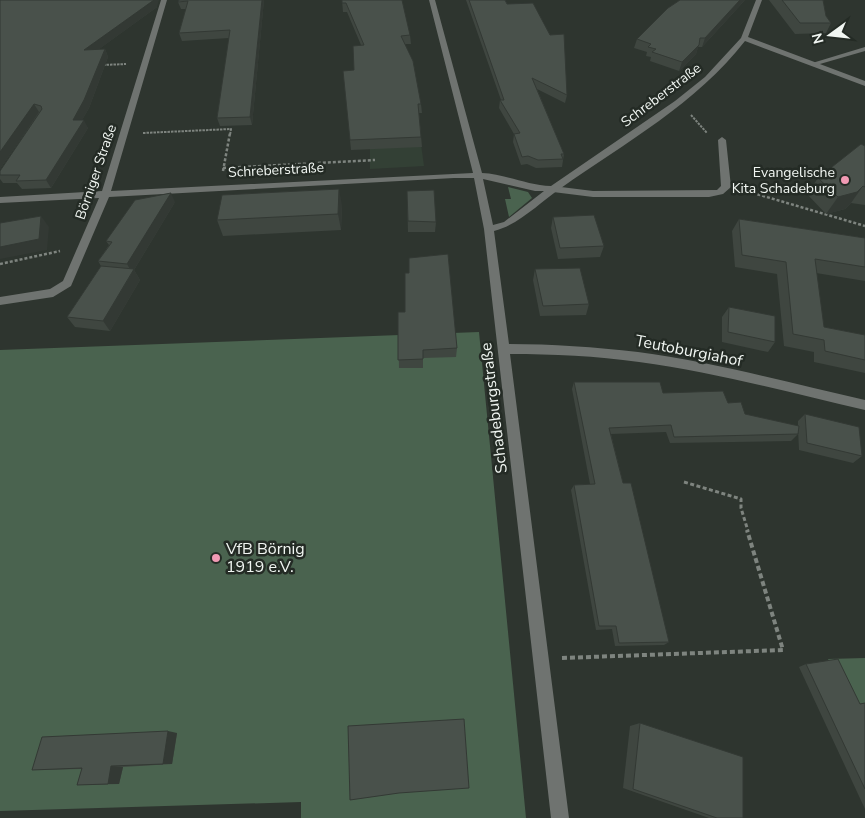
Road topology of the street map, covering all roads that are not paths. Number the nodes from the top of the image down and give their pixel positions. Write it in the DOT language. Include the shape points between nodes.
graph roads {
  1 [pos="164,0"];
  2 [pos="432,0"];
  3 [pos="759,0"];
  4 [pos="744,38"];
  5 [pos="865,48"];
  6 [pos="813,64"];
  7 [pos="865,84"];
  8 [pos="722,140"];
  9 [pos="478,176"];
  10 [pos="553,189"];
  11 [pos="106,193"];
  12 [pos="0,200"];
  13 [pos="489,229"];
  14 [pos="0,301"];
  15 [pos="505,349"];
  16 [pos="865,405"];
  17 [pos="560,818"];
  1 -- 11 [label="street, Börniger Straße"];
  2 -- 9 [label="street, Schadeburgstraße"];
  3 -- 4 [label="street, Schreberstraße"];
  4 -- 6 [label="street"];
  4 -- 10 [label="street, Schreberstraße" via="708,79 678,104"];
  5 -- 6 [label="street"];
  6 -- 7 [label="street"];
  8 -- 10 [label="street" via="726,188 720,192 593,194"];
  9 -- 10 [label="street, Schreberstraße"];
  9 -- 11 [label="street, Schreberstraße"];
  9 -- 13 [label="street, Schadeburgstraße"];
  10 -- 13 [label="street, Schreberstraße" via="508,224"];
  11 -- 12 [label="street, Schreberstraße"];
  11 -- 14 [label="street, Börniger Straße" via="67,283 53,293"];
  13 -- 15 [label="street, Schadeburgstraße"];
  15 -- 16 [label="street, Teutoburgiahof" via="608,353 677,363"];
  15 -- 17 [label="street, Schadeburgstraße"];
}
